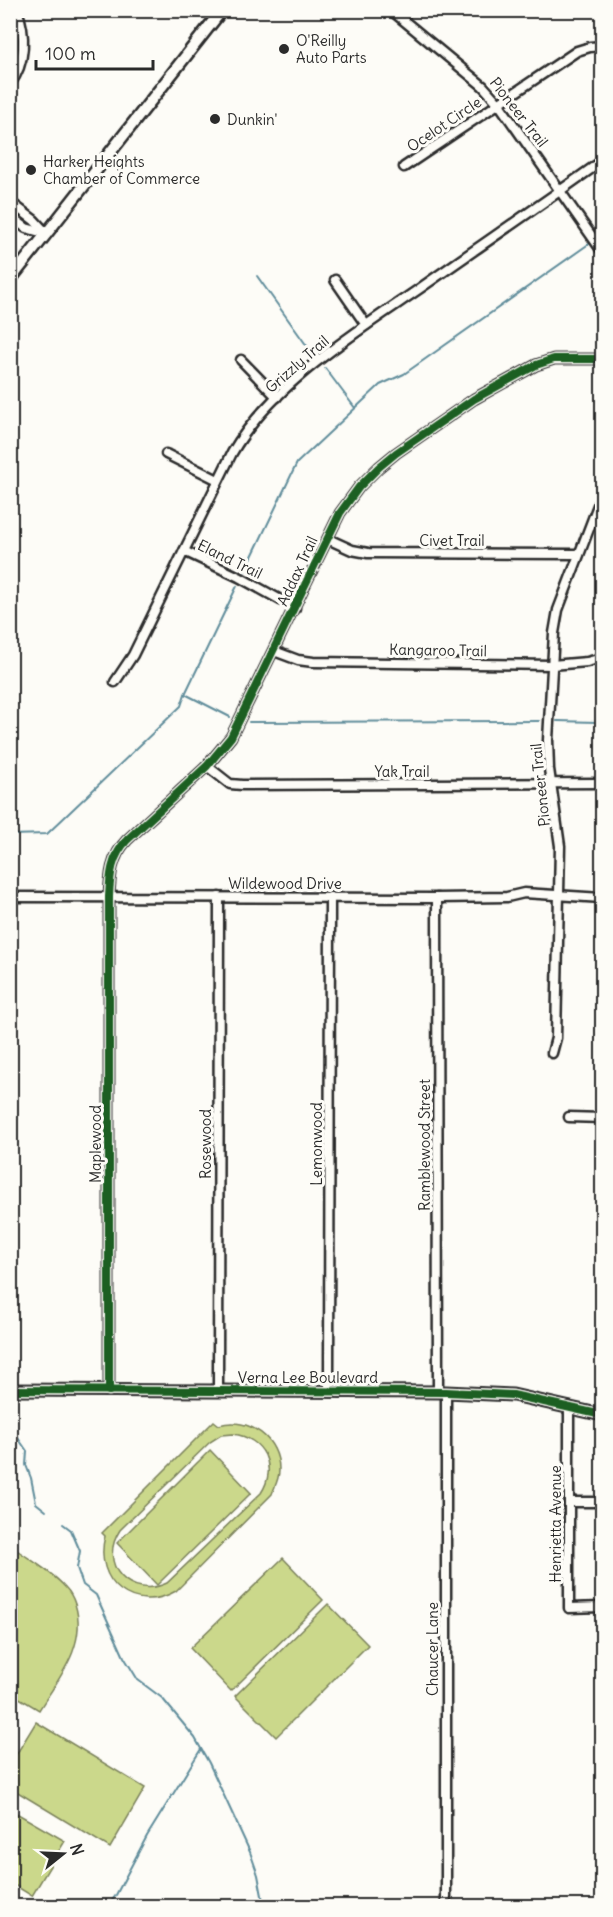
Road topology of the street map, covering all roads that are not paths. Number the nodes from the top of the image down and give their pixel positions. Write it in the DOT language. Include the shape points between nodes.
graph roads {
  1 [pos="17,10"];
  2 [pos="222,10"];
  3 [pos="391,10"];
  4 [pos="603,46"];
  5 [pos="10,84"];
  6 [pos="499,104"];
  7 [pos="603,161"];
  8 [pos="404,167"];
  9 [pos="560,191"];
  10 [pos="10,202"];
  11 [pos="10,216"];
  12 [pos="47,234"];
  13 [pos="601,249"];
  14 [pos="10,280"];
  15 [pos="335,280"];
  16 [pos="366,325"];
  17 [pos="603,359"];
  18 [pos="241,360"];
  19 [pos="277,397"];
  20 [pos="166,454"];
  21 [pos="218,480"];
  22 [pos="603,488"];
  23 [pos="328,539"];
  24 [pos="184,551"];
  25 [pos="579,554"];
  26 [pos="295,608"];
  27 [pos="274,651"];
  28 [pos="603,658"];
  29 [pos="552,665"];
  30 [pos="115,682"];
  31 [pos="207,766"];
  32 [pos="603,783"];
  33 [pos="552,784"];
  34 [pos="559,896"];
  35 [pos="10,897"];
  36 [pos="109,897"];
  37 [pos="219,897"];
  38 [pos="330,897"];
  39 [pos="437,898"];
  40 [pos="603,898"];
  41 [pos="552,1053"];
  42 [pos="569,1117"];
  43 [pos="603,1118"];
  44 [pos="10,1390"];
  45 [pos="329,1390"];
  46 [pos="109,1391"];
  47 [pos="218,1391"];
  48 [pos="442,1392"];
  49 [pos="569,1407"];
  50 [pos="603,1414"];
  51 [pos="569,1502"];
  52 [pos="603,1502"];
  53 [pos="603,1607"];
  54 [pos="446,1906"];
  1 -- 5 [label="street" via="22,51 20,66"];
  2 -- 12 [label="street"];
  3 -- 6 [label="street, Pioneer Trail" via="483,86"];
  4 -- 6 [label="street, Ocelot Circle" via="577,51"];
  6 -- 8 [label="street, Ocelot Circle"];
  6 -- 9 [label="street, Pioneer Trail"];
  7 -- 9 [label="street, Grizzly Trail"];
  9 -- 13 [label="street, Pioneer Trail"];
  9 -- 16 [label="street, Grizzly Trail"];
  10 -- 12 [label="street"];
  11 -- 12 [label="street" via="26,228"];
  12 -- 14 [label="street"];
  15 -- 16 [label="street"];
  16 -- 19 [label="street, Grizzly Trail" via="320,358"];
  17 -- 23 [label="street, Addax Trail" via="554,358 474,399 379,467 340,513"];
  18 -- 19 [label="street"];
  19 -- 21 [label="street, Grizzly Trail" via="244,432"];
  20 -- 21 [label="street"];
  21 -- 24 [label="street, Grizzly Trail"];
  22 -- 25 [label="street, Pioneer Trail"];
  23 -- 25 [label="street, Civet Trail" via="368,553"];
  23 -- 26 [label="street, Addax Trail"];
  24 -- 26 [label="street, Eland Trail"];
  24 -- 30 [label="street, Grizzly Trail" via="133,656"];
  25 -- 29 [label="street, Pioneer Trail" via="558,610"];
  26 -- 27 [label="street, Addax Trail"];
  27 -- 29 [label="street, Kangaroo Trail" via="314,662"];
  27 -- 31 [label="street, Addax Trail" via="231,737"];
  28 -- 29 [label="street, Kangaroo Trail"];
  29 -- 33 [label="street, Pioneer Trail" via="548,740"];
  31 -- 33 [label="street, Yak Trail" via="230,784 242,785"];
  31 -- 36 [label="street, Addax Trail" via="120,849 112,866"];
  32 -- 33 [label="street, Yak Trail"];
  33 -- 34 [label="street, Pioneer Trail" via="560,846"];
  34 -- 39 [label="street, Wildewood Drive" via="524,893 507,897"];
  34 -- 40 [label="street, Wildewood Drive"];
  34 -- 41 [label="street, Pioneer Trail" via="556,1038"];
  35 -- 36 [label="street, Wildewood Drive"];
  36 -- 37 [label="street, Wildewood Drive"];
  36 -- 46 [label="street, Maplewood"];
  37 -- 38 [label="street, Wildewood Drive"];
  37 -- 47 [label="street, Rosewood"];
  38 -- 39 [label="street, Wildewood Drive"];
  38 -- 45 [label="street, Lemonwood"];
  39 -- 48 [label="street, Ramblewood Street"];
  42 -- 43 [label="street"];
  44 -- 46 [label="street, Verna Lee Boulevard"];
  45 -- 47 [label="street, Verna Lee Boulevard"];
  45 -- 48 [label="street, Verna Lee Boulevard"];
  46 -- 47 [label="street, Verna Lee Boulevard"];
  48 -- 49 [label="street, Verna Lee Boulevard" via="513,1395"];
  48 -- 54 [label="street, Chaucer Lane"];
  49 -- 50 [label="street, Verna Lee Boulevard"];
  49 -- 51 [label="street, Henrietta Avenue"];
  51 -- 52 [label="street"];
  51 -- 53 [label="street, Henrietta Avenue" via="569,1608"];
}
